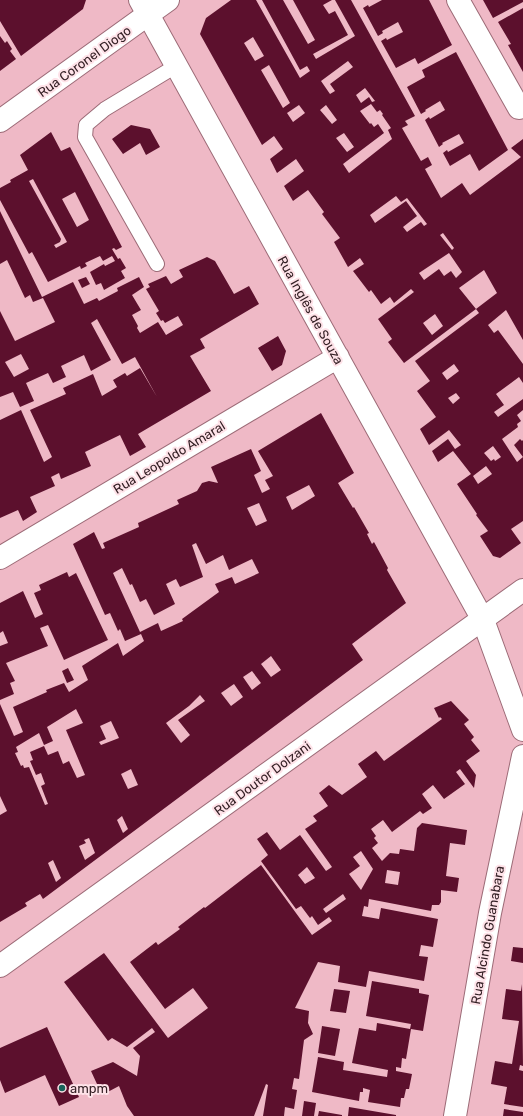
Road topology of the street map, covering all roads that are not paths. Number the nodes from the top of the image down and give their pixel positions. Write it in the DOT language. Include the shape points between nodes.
graph roads {
  1 [pos="168,0"];
  2 [pos="458,0"];
  3 [pos="144,8"];
  4 [pos="176,66"];
  5 [pos="519,108"];
  6 [pos="0,121"];
  7 [pos="157,264"];
  8 [pos="338,357"];
  9 [pos="0,558"];
  10 [pos="523,590"];
  11 [pos="483,620"];
  12 [pos="523,730"];
  13 [pos="523,756"];
  14 [pos="0,966"];
  15 [pos="455,1116"];
  1 -- 3 [label="street, Rua Coronel Diogo"];
  2 -- 5 [label="street"];
  3 -- 4 [label="street, Rua Inglês de Souza"];
  3 -- 6 [label="street, Rua Coronel Diogo"];
  4 -- 7 [label="lane" via="106,109 86,125 86,137"];
  4 -- 8 [label="street, Rua Inglês de Souza"];
  8 -- 9 [label="street, Rua Leopoldo Amaral"];
  8 -- 11 [label="street, Rua Inglês de Souza"];
  10 -- 11 [label="street, Rua Doutor Dolzani"];
  11 -- 12 [label="street"];
  11 -- 14 [label="street, Rua Doutor Dolzani"];
  13 -- 15 [label="street, Rua Alcindo Guanabara" via="490,913"];
}
